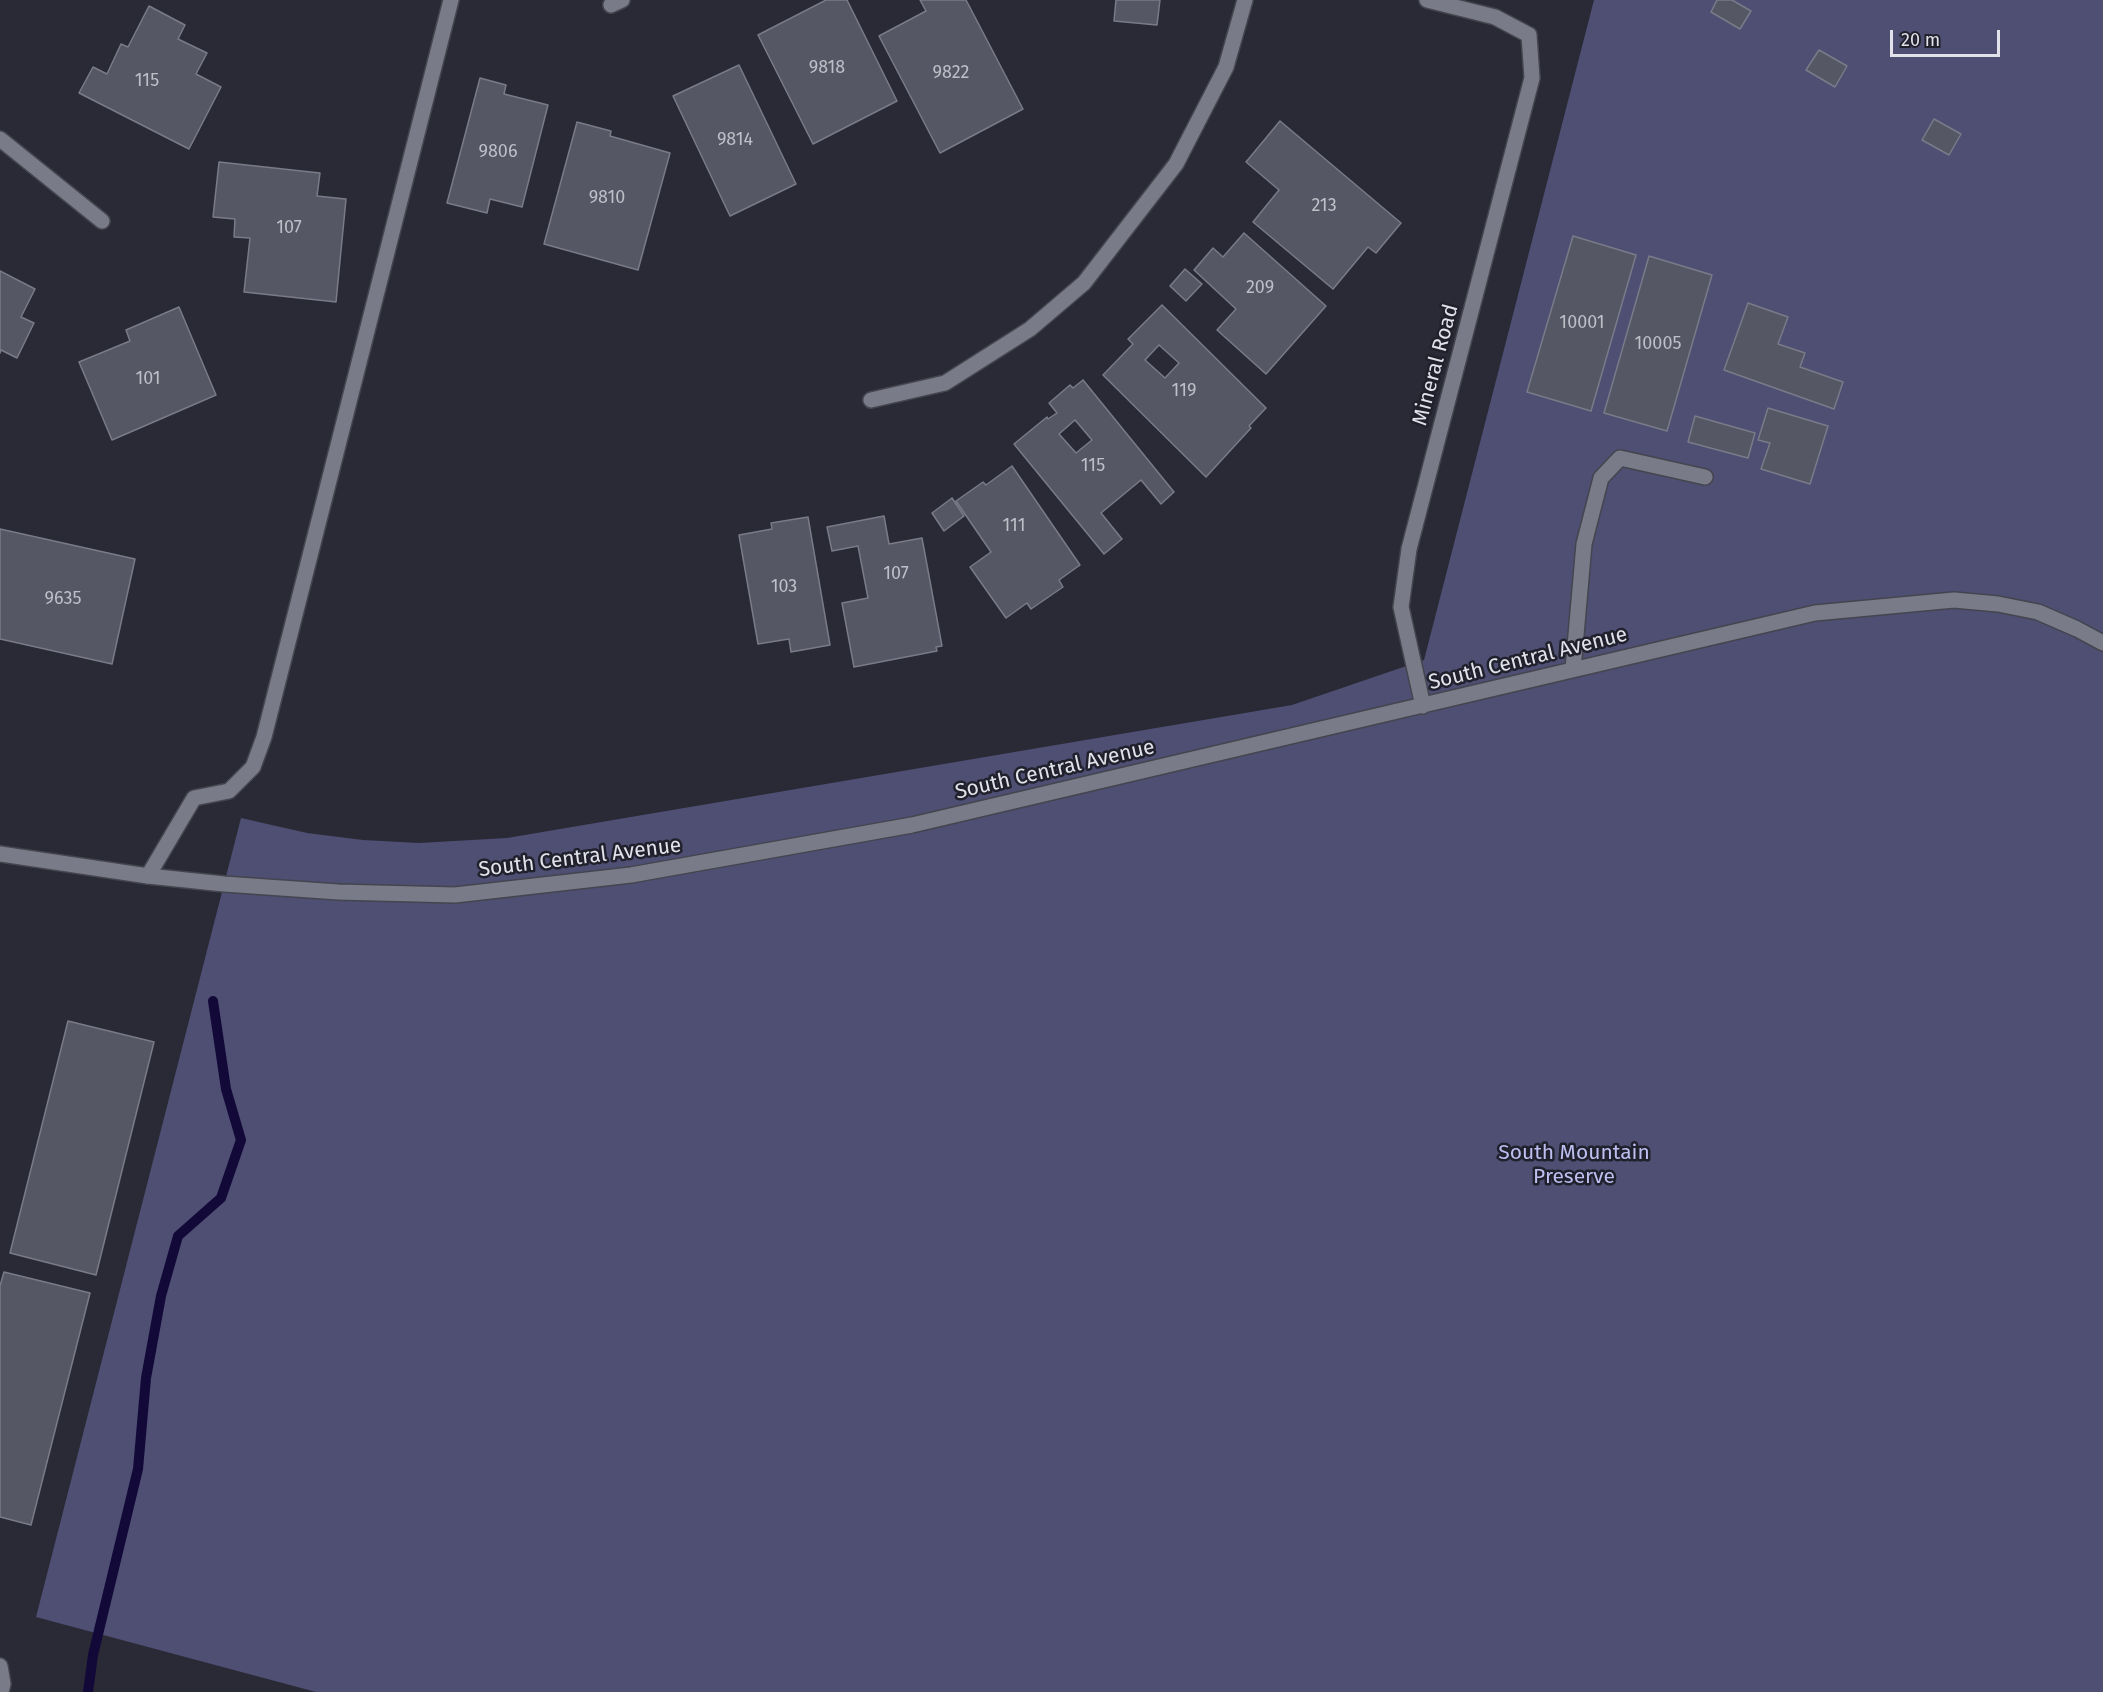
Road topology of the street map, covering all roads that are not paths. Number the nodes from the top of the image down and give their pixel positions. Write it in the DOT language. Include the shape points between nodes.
graph roads {
  1 [pos="451,0"];
  2 [pos="1245,0"];
  3 [pos="1427,0"];
  4 [pos="0,139"];
  5 [pos="102,221"];
  6 [pos="871,400"];
  7 [pos="1705,477"];
  8 [pos="2103,643"];
  9 [pos="1573,669"];
  10 [pos="1423,706"];
  11 [pos="0,854"];
  12 [pos="148,876"];
  13 [pos="0,1666"];
  14 [pos="1,1692"];
  1 -- 12 [label="street" via="264,737 253,767 229,791 194,798"];
  2 -- 6 [label="street" via="1226,67 1176,164 1084,283 1030,329 945,383"];
  3 -- 10 [label="street, Mineral Road" via="1495,17 1528,35 1532,78 1409,549 1401,607"];
  4 -- 5 [label="street"];
  7 -- 9 [label="street" via="1620,458 1601,478 1584,544"];
  8 -- 9 [label="street, South Central Avenue" via="2038,612 1954,600 1815,613"];
  9 -- 10 [label="street, South Central Avenue"];
  10 -- 12 [label="street, South Central Avenue" via="912,825 631,875 455,895 338,892"];
  11 -- 12 [label="street, South Central Avenue"];
  13 -- 14 [label="street"];
}
